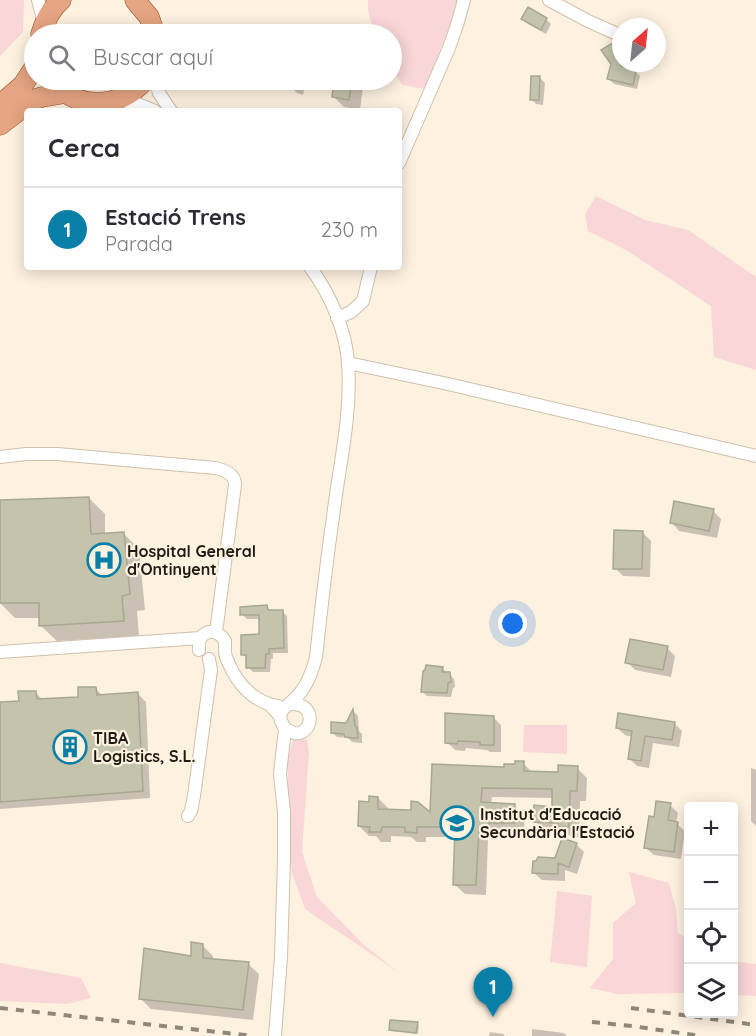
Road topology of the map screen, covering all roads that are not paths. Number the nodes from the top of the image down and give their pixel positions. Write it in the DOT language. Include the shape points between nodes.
graph roads {
  1 [pos="38,0"];
  2 [pos="61,0"];
  3 [pos="135,0"];
  4 [pos="464,0"];
  5 [pos="549,0"];
  6 [pos="152,17"];
  7 [pos="42,24"];
  8 [pos="45,24"];
  9 [pos="612,32"];
  10 [pos="24,84"];
  11 [pos="53,90"];
  12 [pos="65,90"];
  13 [pos="134,90"];
  14 [pos="158,90"];
  15 [pos="116,100"];
  16 [pos="0,105"];
  17 [pos="148,108"];
  18 [pos="169,108"];
  19 [pos="0,124"];
  20 [pos="402,157"];
  21 [pos="312,270"];
  22 [pos="370,270"];
  23 [pos="337,318"];
  24 [pos="348,363"];
  25 [pos="756,456"];
  26 [pos="0,457"];
  27 [pos="215,632"];
  28 [pos="199,644"];
  29 [pos="0,652"];
  30 [pos="218,659"];
  31 [pos="289,716"];
  32 [pos="188,816"];
  33 [pos="275,1031"];
  1 -- 7 [label="street"];
  2 -- 8 [label="main road"];
  3 -- 6 [label="main road"];
  4 -- 20 [label="street" via="449,48"];
  5 -- 9 [label="street"];
  10 -- 16 [label="main road"];
  11 -- 19 [label="main road"];
  12 -- 15 [label="main road" via="90,102"];
  13 -- 15 [label="main road"];
  14 -- 18 [label="street"];
  15 -- 17 [label="street"];
  21 -- 23 [label="street"];
  22 -- 23 [label="street" via="363,301"];
  23 -- 24 [label="street"];
  24 -- 25 [label="street"];
  24 -- 31 [label="street" via="346,426 316,657"];
  26 -- 27 [label="street" via="57,454 215,468 231,474 235,485"];
  27 -- 28 [label="street" via="206,633"];
  27 -- 30 [label="street" via="225,641"];
  28 -- 29 [label="street" via="186,639"];
  28 -- 30 [label="street" via="202,655"];
  30 -- 31 [label="street" via="249,694"];
  30 -- 32 [label="street"];
  31 -- 33 [label="street" via="280,774 284,859"];
}
